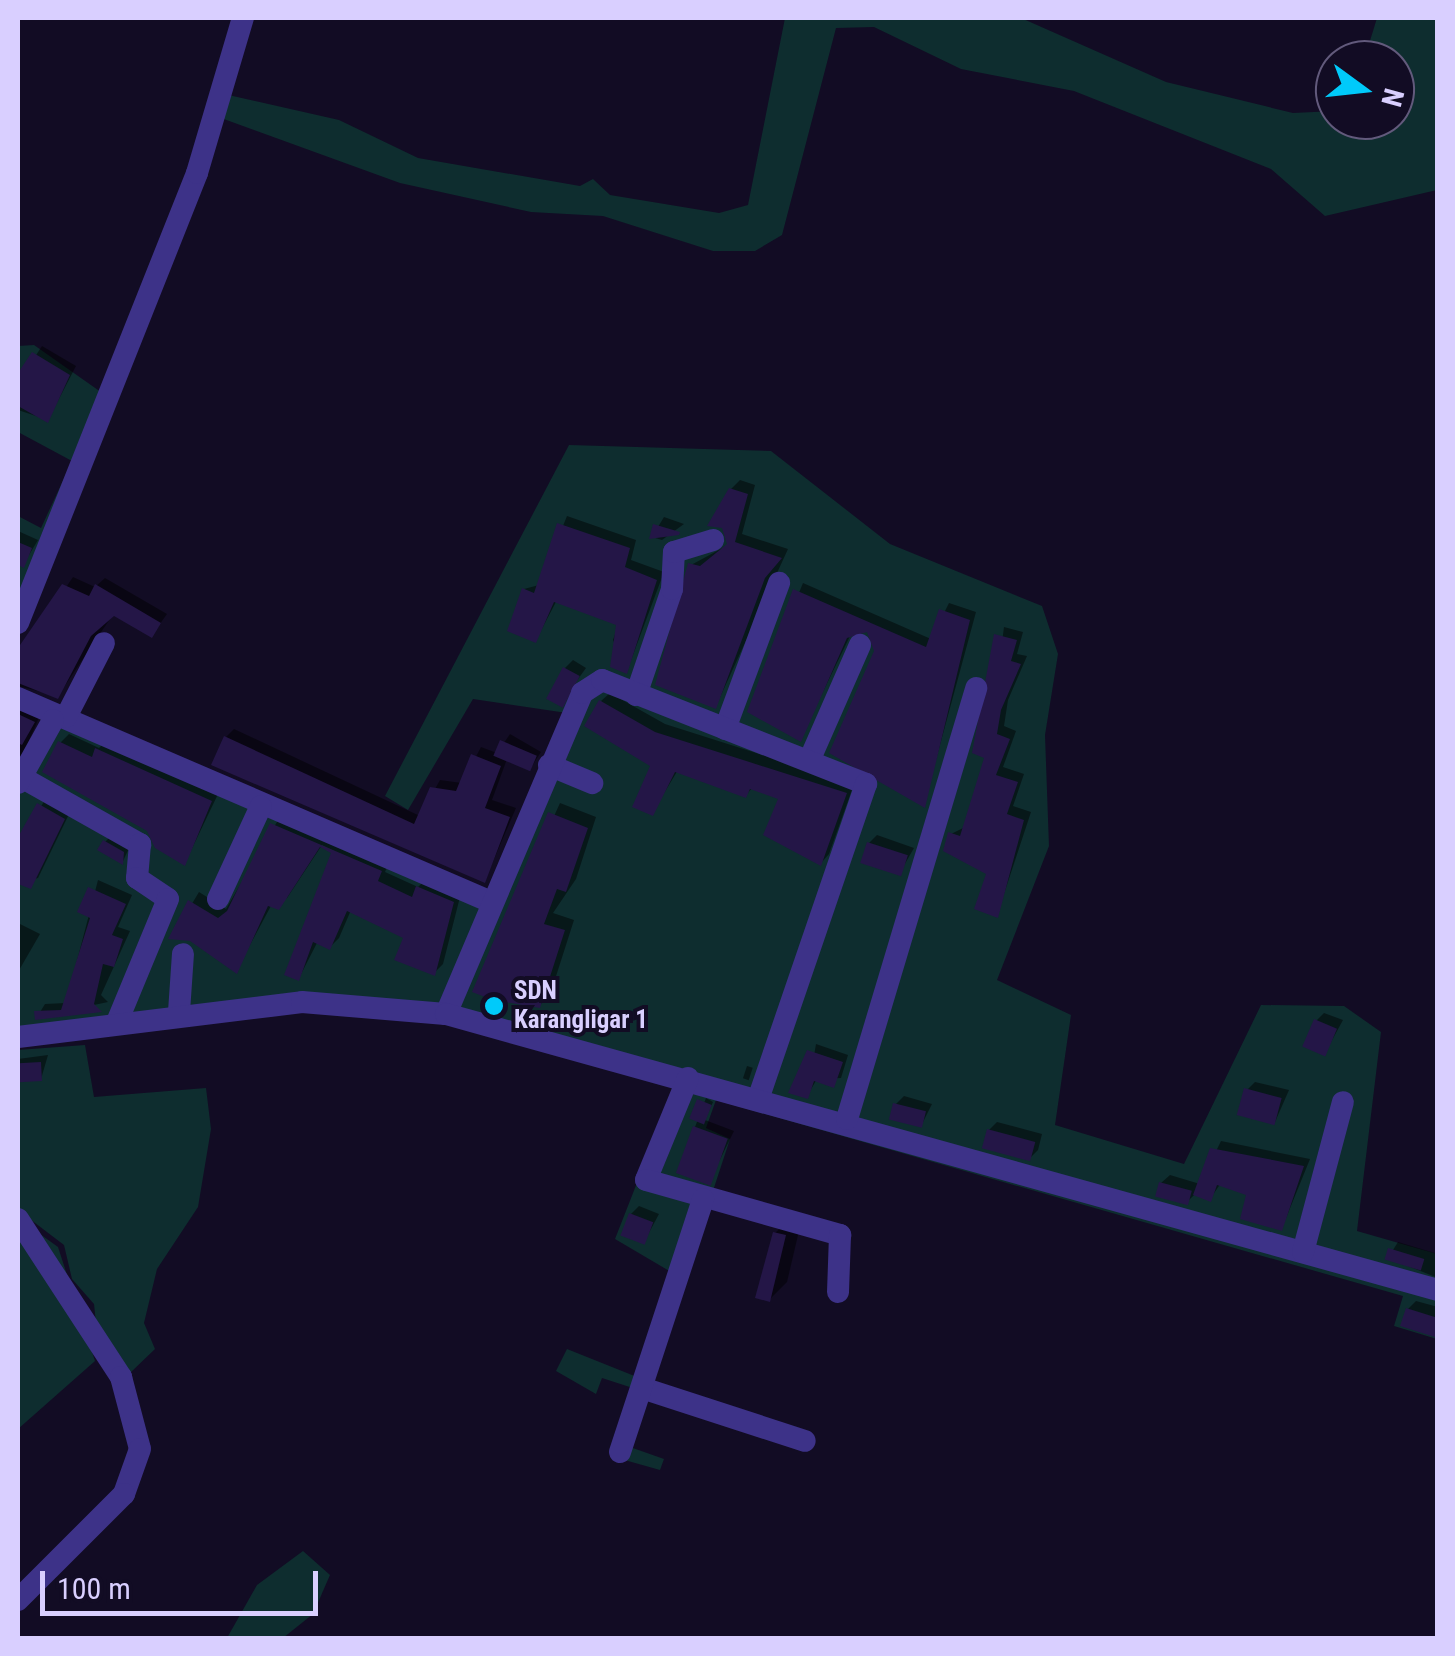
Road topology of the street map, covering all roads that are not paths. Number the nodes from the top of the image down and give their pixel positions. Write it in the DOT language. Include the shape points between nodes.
graph roads {
  1 [pos="243,18"];
  2 [pos="713,540"];
  3 [pos="779,583"];
  4 [pos="18,624"];
  5 [pos="104,643"];
  6 [pos="860,645"];
  7 [pos="976,688"];
  8 [pos="636,694"];
  9 [pos="18,698"];
  10 [pos="60,719"];
  11 [pos="725,729"];
  12 [pos="809,760"];
  13 [pos="549,766"];
  14 [pos="20,780"];
  15 [pos="592,783"];
  16 [pos="261,806"];
  17 [pos="218,900"];
  18 [pos="490,901"];
  19 [pos="183,954"];
  20 [pos="179,1012"];
  21 [pos="446,1014"];
  22 [pos="117,1022"];
  23 [pos="18,1037"];
  24 [pos="688,1078"];
  25 [pos="759,1096"];
  26 [pos="1343,1102"];
  27 [pos="847,1120"];
  28 [pos="703,1199"];
  29 [pos="18,1219"];
  30 [pos="1304,1252"];
  31 [pos="1438,1290"];
  32 [pos="838,1292"];
  33 [pos="642,1388"];
  34 [pos="805,1441"];
  35 [pos="620,1452"];
  36 [pos="18,1600"];
  1 -- 4 [label="street" via="220,98"];
  2 -- 8 [label="street" via="674,552 672,589"];
  3 -- 11 [label="street"];
  5 -- 10 [label="street"];
  6 -- 12 [label="street"];
  7 -- 27 [label="street"];
  8 -- 11 [label="street"];
  8 -- 13 [label="street" via="589,682"];
  9 -- 10 [label="street"];
  10 -- 14 [label="street"];
  10 -- 16 [label="street"];
  11 -- 12 [label="street"];
  12 -- 25 [label="street" via="864,781 867,792"];
  13 -- 15 [label="street"];
  13 -- 18 [label="street"];
  14 -- 22 [label="street" via="140,844 137,878 168,899"];
  16 -- 17 [label="street"];
  16 -- 18 [label="street"];
  18 -- 21 [label="street"];
  19 -- 20 [label="street"];
  20 -- 21 [label="street" via="334,1002"];
  20 -- 22 [label="street"];
  21 -- 24 [label="street"];
  22 -- 23 [label="street"];
  24 -- 25 [label="street"];
  24 -- 28 [label="street" via="645,1176"];
  25 -- 27 [label="street"];
  26 -- 30 [label="street"];
  27 -- 30 [label="street"];
  28 -- 32 [label="street" via="844,1238"];
  28 -- 33 [label="street"];
  29 -- 36 [label="street" via="121,1378 140,1450 124,1494"];
  30 -- 31 [label="street"];
  33 -- 34 [label="street"];
  33 -- 35 [label="street"];
}
